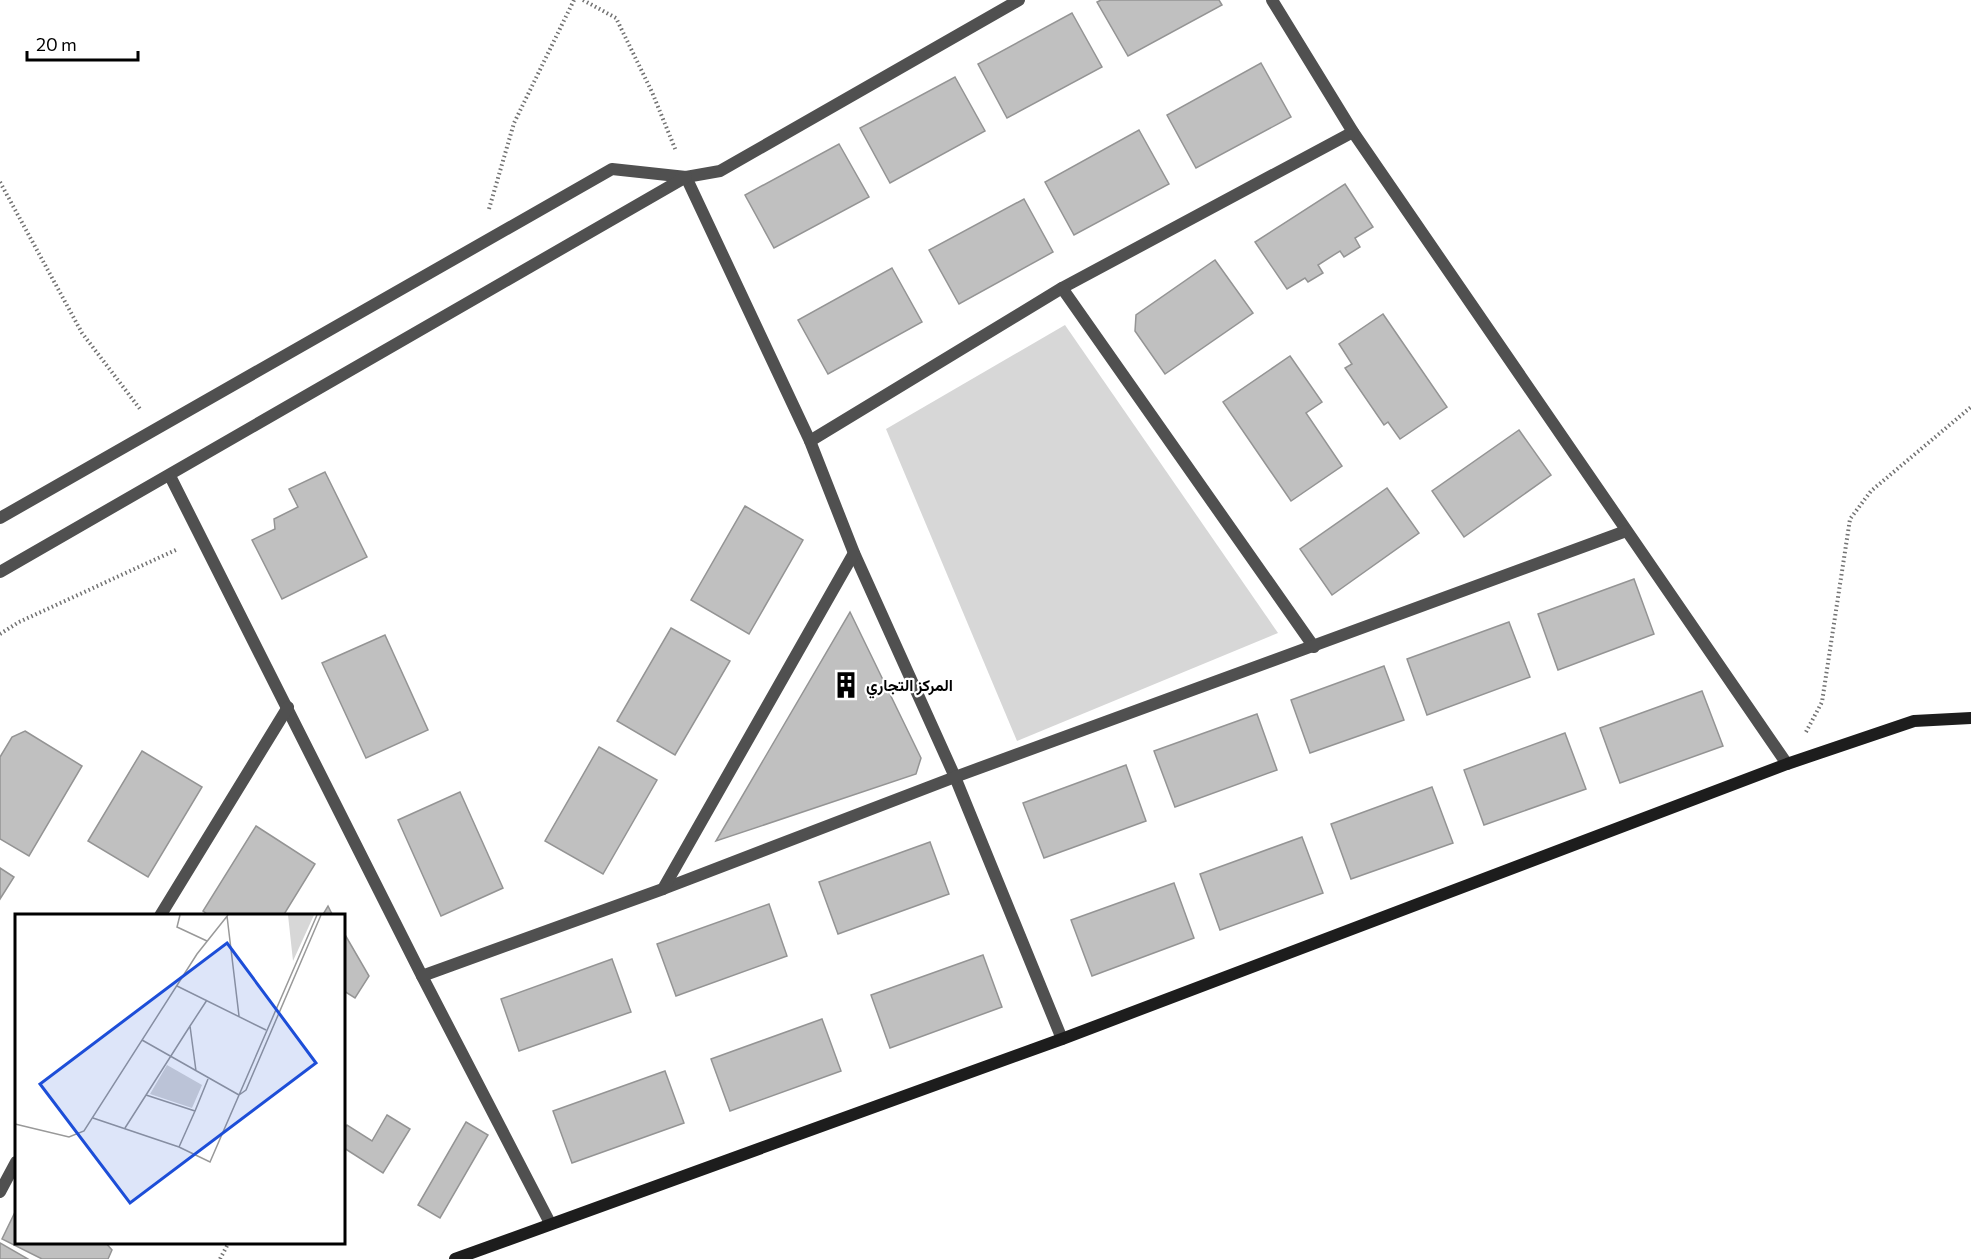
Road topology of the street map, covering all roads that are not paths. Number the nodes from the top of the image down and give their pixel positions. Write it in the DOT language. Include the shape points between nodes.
graph roads {
  1 [pos="1019,0"];
  2 [pos="1272,0"];
  3 [pos="1353,132"];
  4 [pos="686,177"];
  5 [pos="1062,288"];
  6 [pos="810,441"];
  7 [pos="170,476"];
  8 [pos="0,518"];
  9 [pos="1626,531"];
  10 [pos="854,553"];
  11 [pos="0,572"];
  12 [pos="1314,647"];
  13 [pos="288,707"];
  14 [pos="1971,718"];
  15 [pos="1787,764"];
  16 [pos="955,777"];
  17 [pos="663,889"];
  18 [pos="161,914"];
  19 [pos="422,976"];
  20 [pos="1062,1039"];
  21 [pos="15,1164"];
  22 [pos="0,1192"];
  23 [pos="550,1223"];
  24 [pos="455,1259"];
  1 -- 4 [label="street" via="720,171"];
  2 -- 3 [label="street"];
  3 -- 5 [label="street"];
  3 -- 9 [label="street"];
  4 -- 6 [label="street"];
  4 -- 7 [label="street"];
  4 -- 8 [label="street" via="612,169"];
  5 -- 6 [label="street"];
  5 -- 12 [label="street"];
  6 -- 10 [label="street"];
  7 -- 11 [label="street"];
  7 -- 13 [label="street"];
  9 -- 12 [label="street"];
  9 -- 15 [label="street"];
  10 -- 16 [label="street"];
  10 -- 17 [label="street"];
  12 -- 16 [label="street"];
  13 -- 18 [label="street"];
  13 -- 19 [label="street"];
  14 -- 15 [label="street" via="1914,721"];
  15 -- 20 [label="street"];
  16 -- 17 [label="street"];
  16 -- 20 [label="street"];
  17 -- 19 [label="street"];
  19 -- 23 [label="street"];
  20 -- 23 [label="street"];
  21 -- 22 [label="street"];
  23 -- 24 [label="street"];
}
